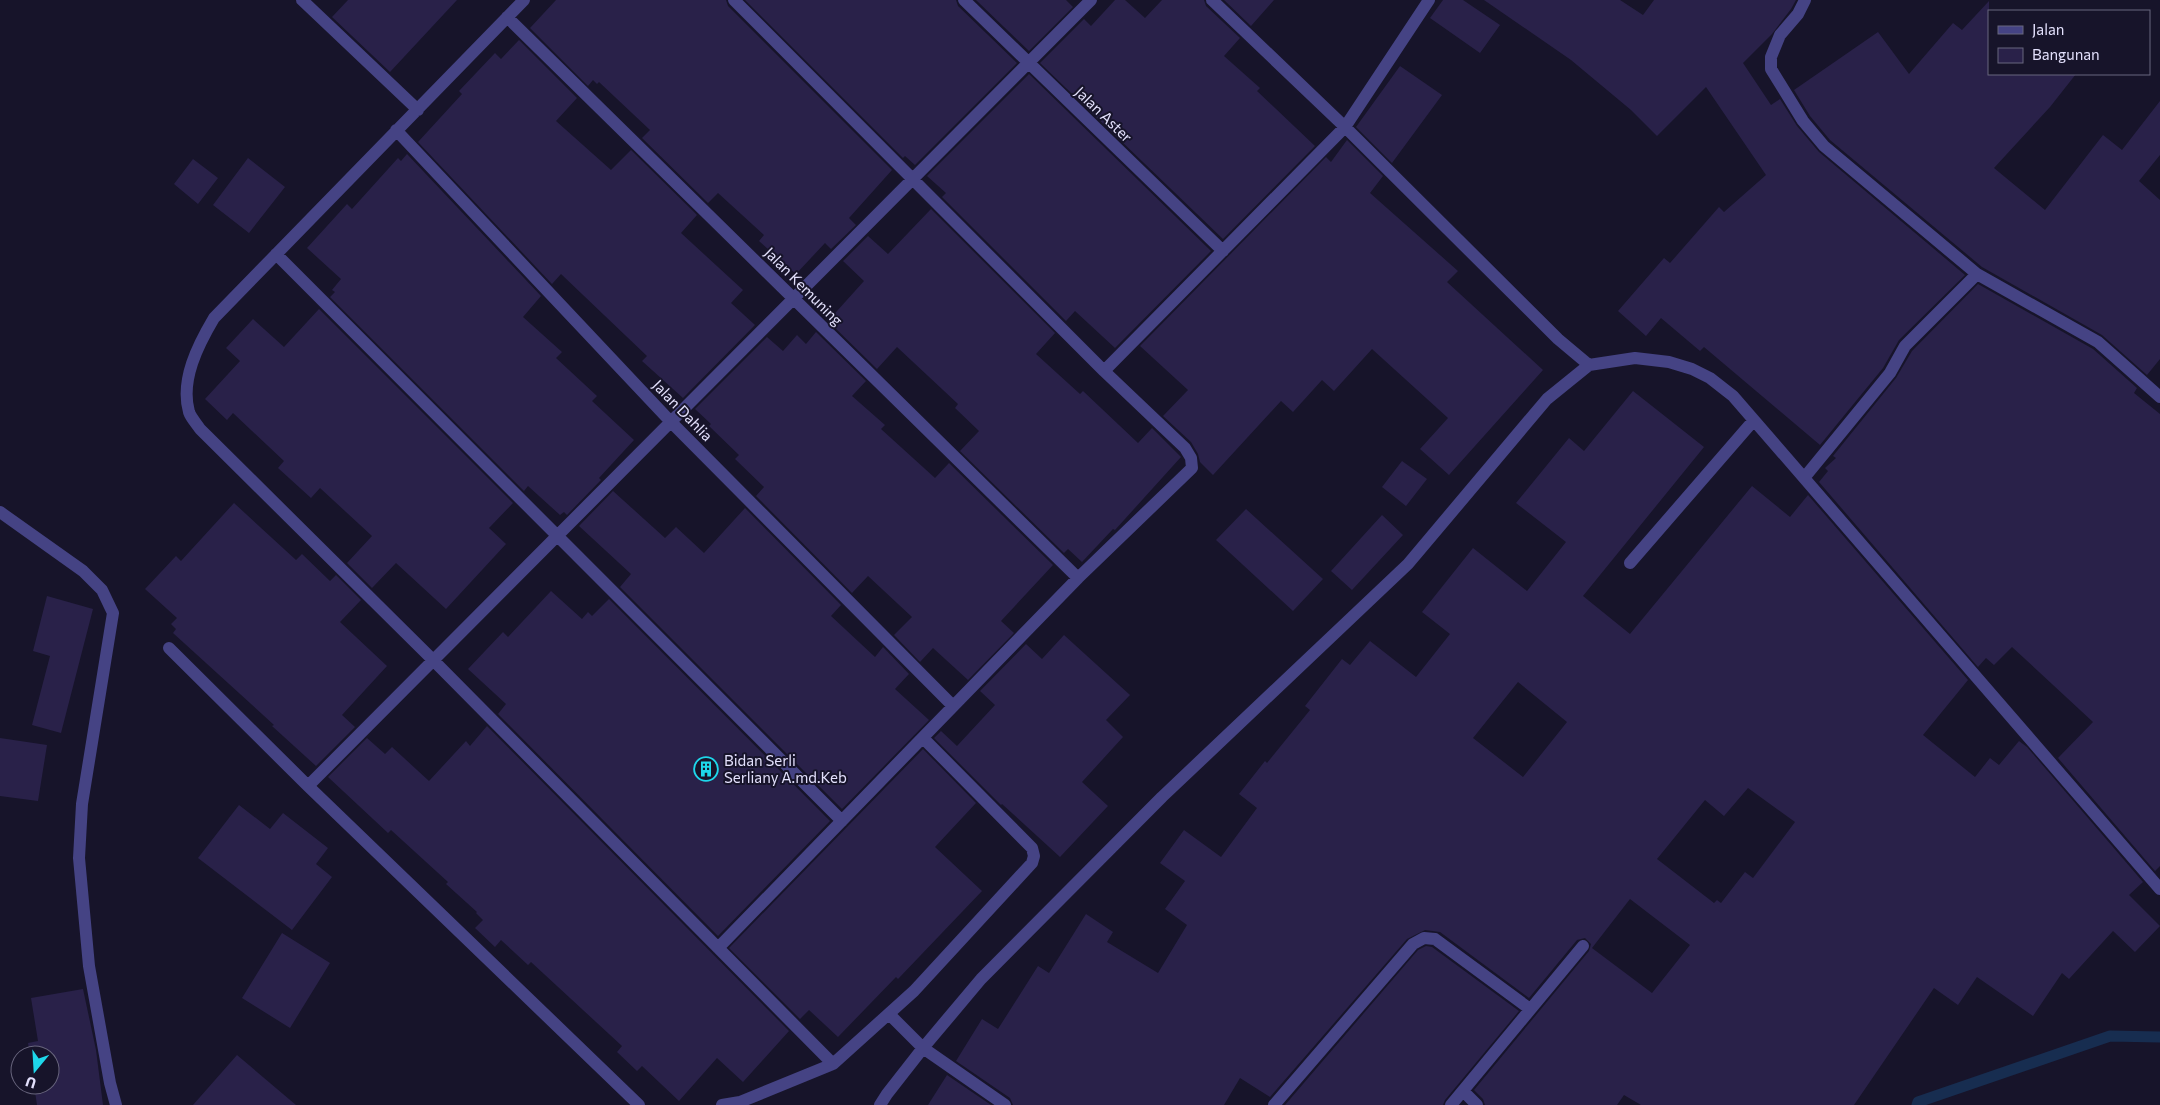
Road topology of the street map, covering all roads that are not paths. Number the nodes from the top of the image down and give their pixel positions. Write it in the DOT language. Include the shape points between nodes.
graph roads {
  1 [pos="302,0"];
  2 [pos="524,0"];
  3 [pos="734,0"];
  4 [pos="964,0"];
  5 [pos="1091,0"];
  6 [pos="1212,0"];
  7 [pos="1429,0"];
  8 [pos="1804,0"];
  9 [pos="507,17"];
  10 [pos="1028,63"];
  11 [pos="418,110"];
  12 [pos="1345,127"];
  13 [pos="396,130"];
  14 [pos="913,179"];
  15 [pos="1223,251"];
  16 [pos="276,254"];
  17 [pos="1977,274"];
  18 [pos="794,298"];
  19 [pos="1589,365"];
  20 [pos="1104,371"];
  21 [pos="2160,397"];
  22 [pos="1754,420"];
  23 [pos="671,422"];
  24 [pos="1804,478"];
  25 [pos="0,512"];
  26 [pos="557,536"];
  27 [pos="1630,564"];
  28 [pos="1078,578"];
  29 [pos="169,648"];
  30 [pos="433,660"];
  31 [pos="953,706"];
  32 [pos="923,738"];
  33 [pos="308,786"];
  34 [pos="842,821"];
  35 [pos="2160,888"];
  36 [pos="1583,946"];
  37 [pos="718,948"];
  38 [pos="1530,1009"];
  39 [pos="889,1014"];
  40 [pos="923,1048"];
  41 [pos="834,1064"];
  42 [pos="1463,1091"];
  43 [pos="887,1094"];
  44 [pos="116,1105"];
  45 [pos="639,1105"];
  46 [pos="722,1105"];
  47 [pos="871,1105"];
  48 [pos="880,1105"];
  49 [pos="1005,1105"];
  50 [pos="1274,1105"];
  51 [pos="1451,1105"];
  52 [pos="1477,1105"];
  1 -- 11 [label="street"];
  2 -- 9 [label="street"];
  3 -- 14 [label="street"];
  4 -- 10 [label="street, Jalan Aster"];
  5 -- 10 [label="street"];
  6 -- 12 [label="street"];
  7 -- 12 [label="street"];
  8 -- 17 [label="street" via="1798,14 1780,35 1770,69 1803,121 1824,146"];
  9 -- 11 [label="street"];
  9 -- 18 [label="street, Jalan Kemuning"];
  10 -- 14 [label="street"];
  10 -- 15 [label="street, Jalan Aster"];
  11 -- 13 [label="street"];
  12 -- 15 [label="street"];
  12 -- 19 [label="street" via="1558,339"];
  13 -- 16 [label="street"];
  13 -- 23 [label="street, Jalan Dahlia"];
  14 -- 18 [label="street"];
  14 -- 20 [label="street"];
  15 -- 20 [label="street"];
  16 -- 26 [label="street"];
  16 -- 30 [label="street" via="214,318 206,332 189,375 190,413 200,429"];
  17 -- 21 [label="street" via="2098,342"];
  17 -- 24 [label="street" via="1905,346 1890,373"];
  18 -- 23 [label="street"];
  18 -- 28 [label="street, Jalan Kemuning"];
  19 -- 22 [label="street" via="1636,358 1692,369 1733,396"];
  19 -- 40 [label="street" via="1547,399 1408,564 1162,798 1028,931 981,979"];
  20 -- 28 [label="street" via="1185,448 1192,468"];
  22 -- 24 [label="street"];
  22 -- 27 [label="street"];
  23 -- 26 [label="street"];
  23 -- 31 [label="street, Jalan Dahlia"];
  24 -- 35 [label="street"];
  25 -- 44 [label="street" via="82,571 102,590 113,613 82,804 79,858 89,966"];
  26 -- 30 [label="street"];
  26 -- 34 [label="street"];
  28 -- 31 [label="street"];
  29 -- 33 [label="street"];
  30 -- 33 [label="street"];
  30 -- 37 [label="street"];
  31 -- 32 [label="street"];
  32 -- 34 [label="street"];
  32 -- 39 [label="street" via="1032,848 1034,856 1032,863"];
  33 -- 45 [label="street"];
  34 -- 37 [label="street"];
  36 -- 38 [label="street"];
  37 -- 41 [label="street"];
  38 -- 42 [label="street"];
  38 -- 50 [label="street" via="1435,939 1424,938 1413,944"];
  39 -- 40 [label="street"];
  39 -- 41 [label="street"];
  40 -- 43 [label="street"];
  40 -- 49 [label="street"];
  41 -- 46 [label="street" via="740,1102"];
  42 -- 51 [label="street"];
  42 -- 52 [label="street"];
  43 -- 47 [label="street"];
  43 -- 48 [label="street"];
}
